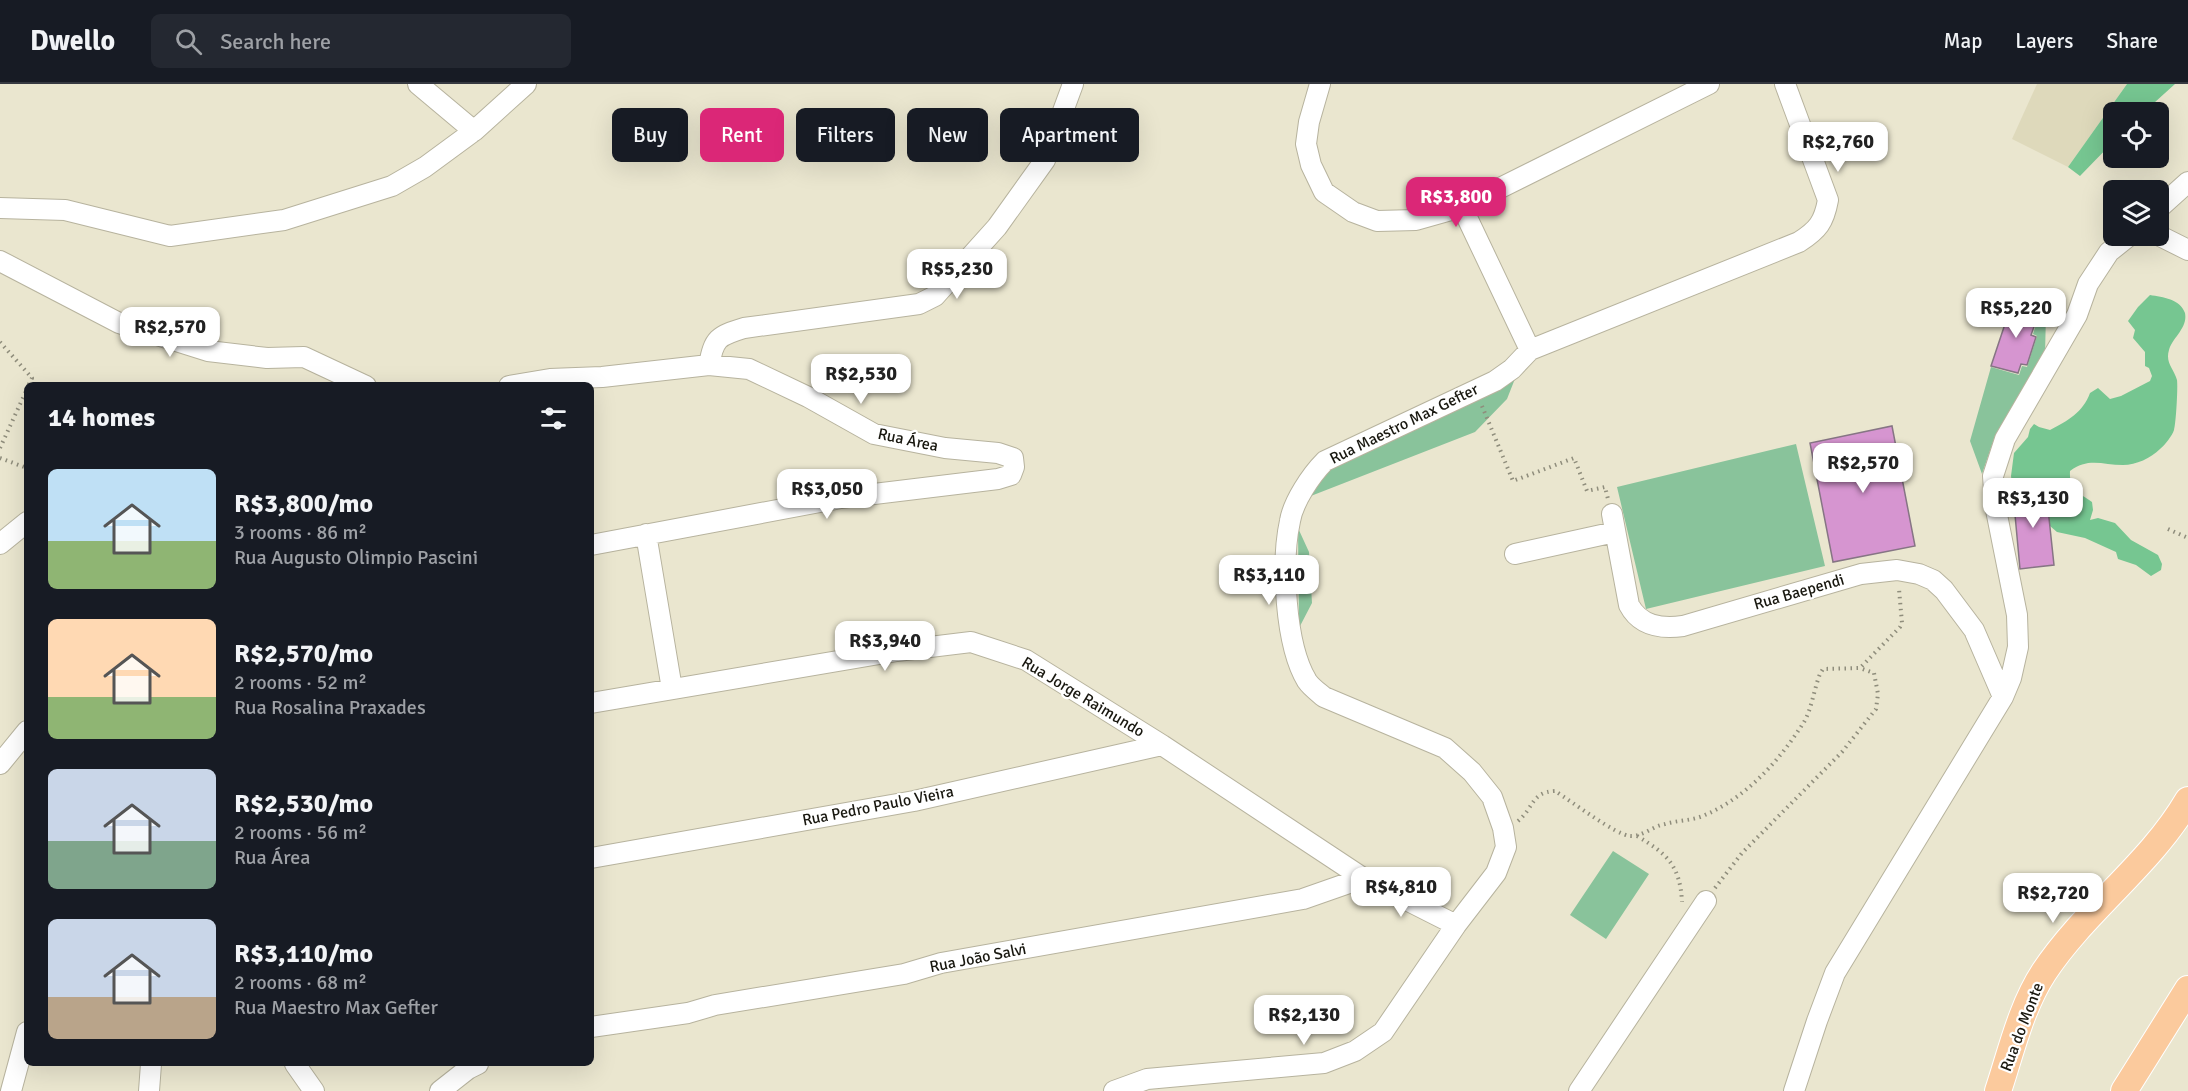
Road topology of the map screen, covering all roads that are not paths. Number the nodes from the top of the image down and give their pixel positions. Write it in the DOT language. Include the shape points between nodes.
graph roads {
  1 [pos="418,84"];
  2 [pos="526,84"];
  3 [pos="1073,84"];
  4 [pos="1320,84"];
  5 [pos="1709,84"];
  6 [pos="1785,84"];
  7 [pos="474,131"];
  8 [pos="2188,182"];
  9 [pos="2169,199"];
  10 [pos="1462,207"];
  11 [pos="0,208"];
  12 [pos="2169,240"];
  13 [pos="2116,246"];
  14 [pos="2188,250"];
  15 [pos="0,261"];
  16 [pos="1530,350"];
  17 [pos="709,365"];
  18 [pos="357,382"];
  19 [pos="532,382"];
  20 [pos="24,524"];
  21 [pos="646,534"];
  22 [pos="594,543"];
  23 [pos="0,544"];
  24 [pos="1515,554"];
  25 [pos="672,689"];
  26 [pos="2003,697"];
  27 [pos="594,702"];
  28 [pos="24,735"];
  29 [pos="1162,745"];
  30 [pos="0,764"];
  31 [pos="2188,800"];
  32 [pos="594,857"];
  33 [pos="1363,878"];
  34 [pos="1706,900"];
  35 [pos="1455,925"];
  36 [pos="2188,989"];
  37 [pos="594,1028"];
  38 [pos="24,1043"];
  39 [pos="151,1066"];
  40 [pos="296,1066"];
  41 [pos="474,1066"];
  42 [pos="11,1091"];
  43 [pos="149,1091"];
  44 [pos="314,1091"];
  45 [pos="440,1091"];
  46 [pos="1114,1091"];
  47 [pos="1579,1091"];
  48 [pos="1794,1091"];
  49 [pos="1998,1091"];
  50 [pos="2124,1091"];
  1 -- 7 [label="street"];
  2 -- 7 [label="street"];
  3 -- 17 [label="street" via="1045,160 997,227 934,296 918,304 724,334 712,346"];
  4 -- 10 [label="street" via="1306,144 1324,192 1353,212 1377,221 1416,220"];
  5 -- 10 [label="street"];
  6 -- 16 [label="street, Rua Maestro Max Gefter" via="1828,200 1816,231 1799,242"];
  7 -- 11 [label="street" via="392,186 284,220 170,236 65,210"];
  8 -- 9 [label="street"];
  10 -- 16 [label="street"];
  12 -- 14 [label="street"];
  13 -- 26 [label="street" via="2088,284 2077,315 2005,439 1993,476 2017,615 2018,647"];
  15 -- 18 [label="street" via="119,323 208,351 267,358 304,357"];
  16 -- 35 [label="street, Rua Maestro Max Gefter" via="1495,381 1324,461 1310,477 1290,519 1287,602 1292,640 1308,683 1324,697 1445,748 1492,797 1506,848 1496,873"];
  17 -- 19 [label="street, Rua Área"];
  17 -- 21 [label="street, Rua Área" via="749,369 874,434 945,448 998,453 1013,458 1014,467 1011,475 998,478 841,498"];
  20 -- 23 [label="street"];
  21 -- 22 [label="street"];
  21 -- 25 [label="street"];
  24 -- 26 [label="street, Rua Baependi" via="1614,523 1629,605 1641,619 1659,627 1683,626 1861,574 1897,570 1919,574 1934,580 1944,590 1974,630"];
  25 -- 27 [label="street, Rua Jorge Raimundo"];
  25 -- 29 [label="street, Rua Jorge Raimundo" via="971,642 1026,660"];
  26 -- 48 [label="street" via="1835,973"];
  28 -- 30 [label="street"];
  29 -- 32 [label="street, Rua Pedro Paulo Vieira" via="915,801"];
  29 -- 33 [label="street, Rua Jorge Raimundo"];
  31 -- 49 [label="main road, Rua do Monte" via="2173,826 2064,944 2043,974 2026,1008"];
  33 -- 35 [label="street, Rua Jorge Raimundo"];
  33 -- 37 [label="street, Rua João Salvi" via="1303,899"];
  34 -- 47 [label="street"];
  35 -- 46 [label="street, Rua Maestro Max Gefter" via="1383,1032 1355,1051 1324,1064 1147,1079"];
  36 -- 50 [label="main road"];
  38 -- 42 [label="street"];
  39 -- 43 [label="street"];
  40 -- 44 [label="street"];
  41 -- 45 [label="street"];
}
